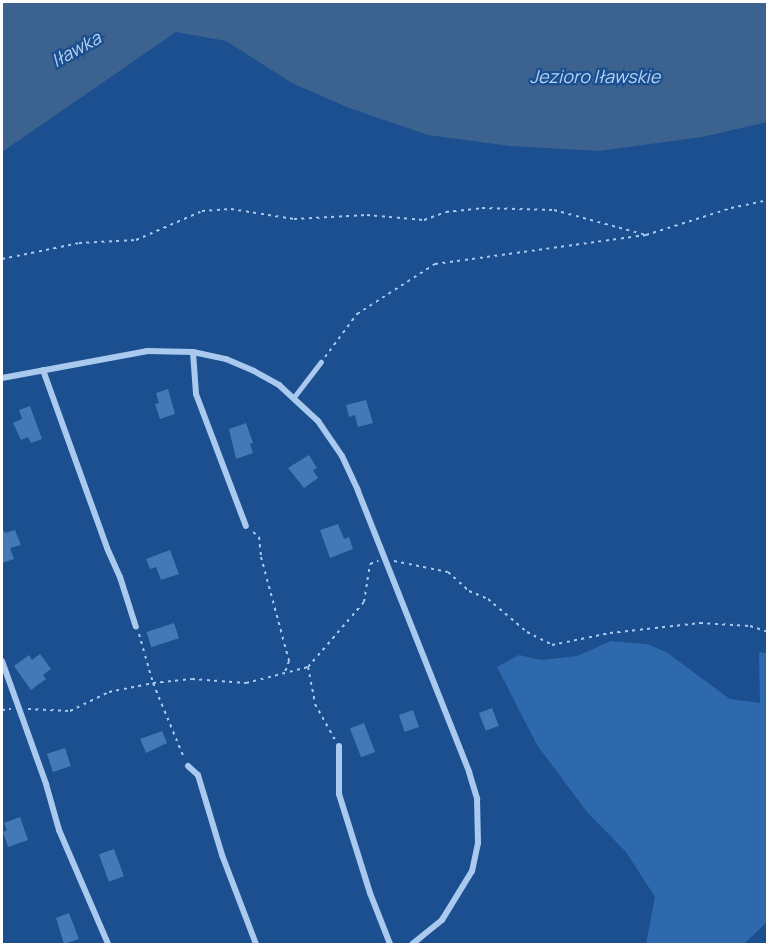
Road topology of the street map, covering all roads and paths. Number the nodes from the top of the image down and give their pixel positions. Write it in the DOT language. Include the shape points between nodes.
graph roads {
  1 [pos="768,200"];
  2 [pos="646,235"];
  3 [pos="2,260"];
  4 [pos="193,352"];
  5 [pos="321,362"];
  6 [pos="43,370"];
  7 [pos="2,378"];
  8 [pos="294,397"];
  9 [pos="246,526"];
  10 [pos="383,558"];
  11 [pos="136,627"];
  12 [pos="768,632"];
  13 [pos="2,661"];
  14 [pos="308,667"];
  15 [pos="284,675"];
  16 [pos="153,683"];
  17 [pos="19,709"];
  18 [pos="2,710"];
  19 [pos="339,746"];
  20 [pos="188,766"];
  21 [pos="108,945"];
  22 [pos="256,945"];
  23 [pos="390,945"];
  24 [pos="412,945"];
  1 -- 2 [label="path"];
  2 -- 3 [label="path" via="554,210 482,208 424,219 368,215 294,219 231,209 202,212 136,240 79,243"];
  2 -- 5 [label="path" via="435,264 357,314"];
  4 -- 6 [label="street" via="147,351"];
  4 -- 8 [label="street" via="226,359 254,371"];
  4 -- 9 [label="street" via="196,394"];
  5 -- 8 [label="lane"];
  6 -- 7 [label="street"];
  6 -- 11 [label="street"];
  8 -- 10 [label="street" via="318,421 342,456"];
  9 -- 15 [label="path" via="259,537 289,661"];
  10 -- 12 [label="path" via="448,572 527,632 552,645 610,633 700,623 750,626"];
  10 -- 14 [label="path" via="370,564 364,602"];
  10 -- 24 [label="street" via="469,772 479,820 472,871 463,888 442,920"];
  11 -- 16 [label="path"];
  13 -- 17 [label="street"];
  14 -- 15 [label="path"];
  14 -- 19 [label="path" via="315,704"];
  15 -- 16 [label="path" via="246,683 192,679"];
  16 -- 17 [label="path" via="109,692 70,711"];
  16 -- 20 [label="path"];
  17 -- 18 [label="path"];
  17 -- 21 [label="street" via="58,830"];
  19 -- 23 [label="street" via="339,794"];
  20 -- 22 [label="street" via="198,775 222,855"];
}
